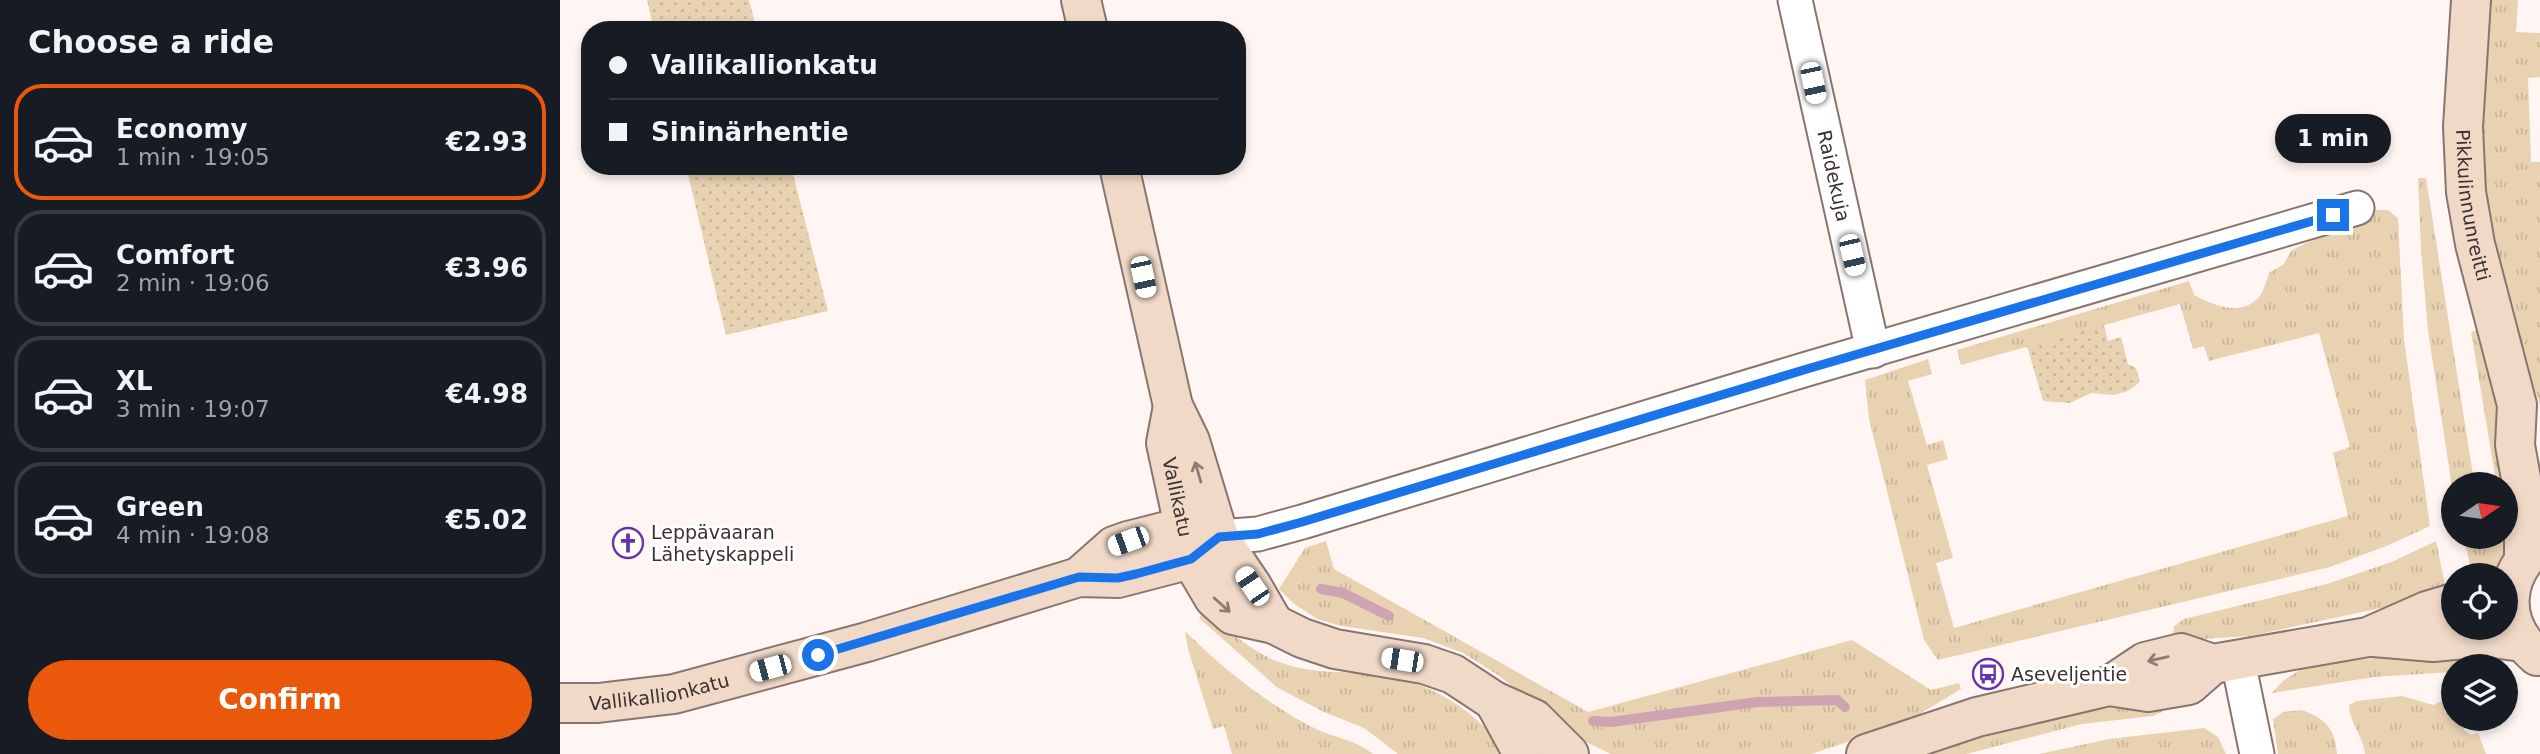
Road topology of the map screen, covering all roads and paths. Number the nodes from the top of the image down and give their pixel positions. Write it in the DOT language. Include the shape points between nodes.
graph roads {
  1 [pos="1081,0"];
  2 [pos="1795,0"];
  3 [pos="2471,0"];
  4 [pos="1086,21"];
  5 [pos="1121,175"];
  6 [pos="2357,208"];
  7 [pos="1873,351"];
  8 [pos="2528,419"];
  9 [pos="1197,541"];
  10 [pos="2520,568"];
  11 [pos="2441,607"];
  12 [pos="2368,637"];
  13 [pos="2531,650"];
  14 [pos="2226,663"];
  15 [pos="1494,702"];
  16 [pos="560,703"];
  17 [pos="1523,754"];
  18 [pos="1569,754"];
  19 [pos="1866,754"];
  20 [pos="2257,754"];
  1 -- 4 [label="street"];
  2 -- 7 [label="street, Raidekuja"];
  3 -- 8 [label="street, Pikkulinnunreitti" via="2463,127 2466,191 2475,244"];
  5 -- 9 [label="street, Vallikatu" via="1173,406 1190,441"];
  6 -- 7 [label="street"];
  7 -- 9 [label="street" via="1302,522 1258,534"];
  8 -- 10 [label="street, Pikkulinnunreitti" via="2515,445 2524,495"];
  9 -- 15 [label="street, Vallikatu" via="1252,586 1274,624 1335,649 1424,664 1453,674"];
  9 -- 16 [label="street, Vallikallionkatu" via="1118,578 1079,577 867,642 674,694"];
  10 -- 13 [label="street, Pikkulinnunreitti" via="2511,613"];
  11 -- 12 [label="street"];
  12 -- 13 [label="street" via="2433,642 2485,638"];
  12 -- 14 [label="street"];
  14 -- 19 [label="street" via="2181,653 2145,662 2109,686 1977,717"];
  14 -- 20 [label="street"];
  15 -- 17 [label="street, Vallikatu"];
  15 -- 18 [label="street, Vallikatu" via="1534,719"];
}
